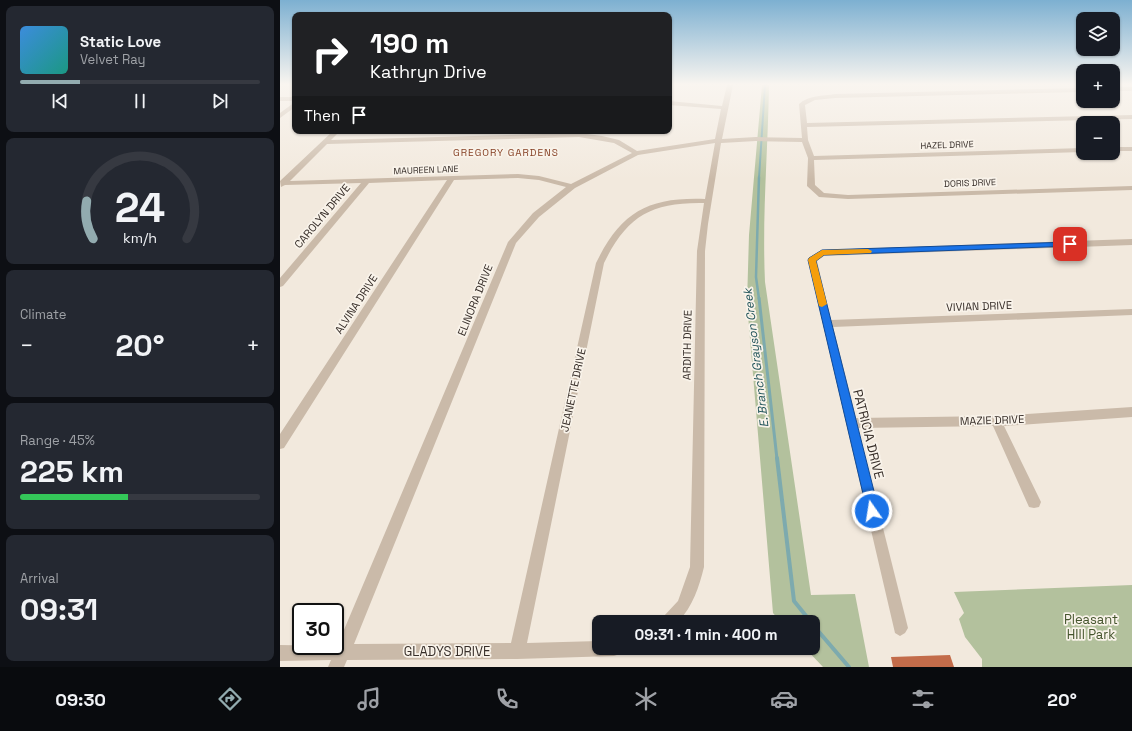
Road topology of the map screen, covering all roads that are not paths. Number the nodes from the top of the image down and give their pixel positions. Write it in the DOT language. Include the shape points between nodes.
graph roads {
  1 [pos="723,116"];
  2 [pos="803,116"];
  3 [pos="1132,117"];
  4 [pos="804,125"];
  5 [pos="334,134"];
  6 [pos="805,140"];
  7 [pos="718,141"];
  8 [pos="326,142"];
  9 [pos="1120,149"];
  10 [pos="1132,149"];
  11 [pos="1076,150"];
  12 [pos="636,153"];
  13 [pos="811,158"];
  14 [pos="452,178"];
  15 [pos="366,180"];
  16 [pos="281,184"];
  17 [pos="572,186"];
  18 [pos="1132,188"];
  19 [pos="708,200"];
  20 [pos="1132,242"];
  21 [pos="280,284"];
  22 [pos="1132,312"];
  23 [pos="827,324"];
  24 [pos="1132,413"];
  25 [pos="996,421"];
  26 [pos="852,423"];
  27 [pos="280,444"];
  28 [pos="1034,502"];
  29 [pos="675,615"];
  30 [pos="900,628"];
  31 [pos="344,649"];
  32 [pos="592,649"];
  33 [pos="344,651"];
  34 [pos="518,651"];
  35 [pos="280,652"];
  36 [pos="292,652"];
  37 [pos="341,655"];
  38 [pos="336,667"];
  1 -- 7 [label="street, ARDITH DRIVE"];
  2 -- 4 [label="street"];
  3 -- 4 [label="street"];
  4 -- 6 [label="street"];
  5 -- 8 [label="street"];
  6 -- 7 [label="street, ELINORA DRIVE"];
  6 -- 13 [label="street"];
  7 -- 12 [label="street, ELINORA DRIVE"];
  7 -- 19 [label="street, ARDITH DRIVE"];
  8 -- 12 [label="street" via="579,135 617,141"];
  8 -- 16 [label="street"];
  9 -- 10 [label="street"];
  11 -- 13 [label="street, HAZEL DRIVE"];
  12 -- 17 [label="street, ELINORA DRIVE"];
  13 -- 18 [label="street, DORIS DRIVE" via="811,186 822,195 848,197"];
  14 -- 15 [label="street, MAUREEN LANE"];
  14 -- 17 [label="street, MAUREEN LANE" via="528,176"];
  14 -- 27 [label="street, ALVINA DRIVE"];
  15 -- 16 [label="street, MAUREEN LANE"];
  15 -- 21 [label="street, CAROLYN DRIVE"];
  17 -- 31 [label="street, ELINORA DRIVE" via="536,215 512,242"];
  19 -- 29 [label="street, ARDITH DRIVE" via="701,251 696,567 683,606"];
  19 -- 34 [label="street, JEANETTE DRIVE" via="679,200 646,209 627,221 607,247 600,263"];
  20 -- 23 [label="street, PATRICIA DRIVE" via="822,253 812,260"];
  22 -- 23 [label="street, VIVIAN DRIVE"];
  23 -- 26 [label="street, PATRICIA DRIVE"];
  24 -- 25 [label="street, MAZIE DRIVE"];
  25 -- 26 [label="street, MAZIE DRIVE"];
  25 -- 28 [label="street"];
  26 -- 30 [label="street, PATRICIA DRIVE"];
  32 -- 34 [label="street, GLADYS DRIVE"];
  33 -- 34 [label="street, GLADYS DRIVE"];
  35 -- 36 [label="street, GLADYS DRIVE"];
  37 -- 38 [label="street, ELINORA DRIVE"];
}
